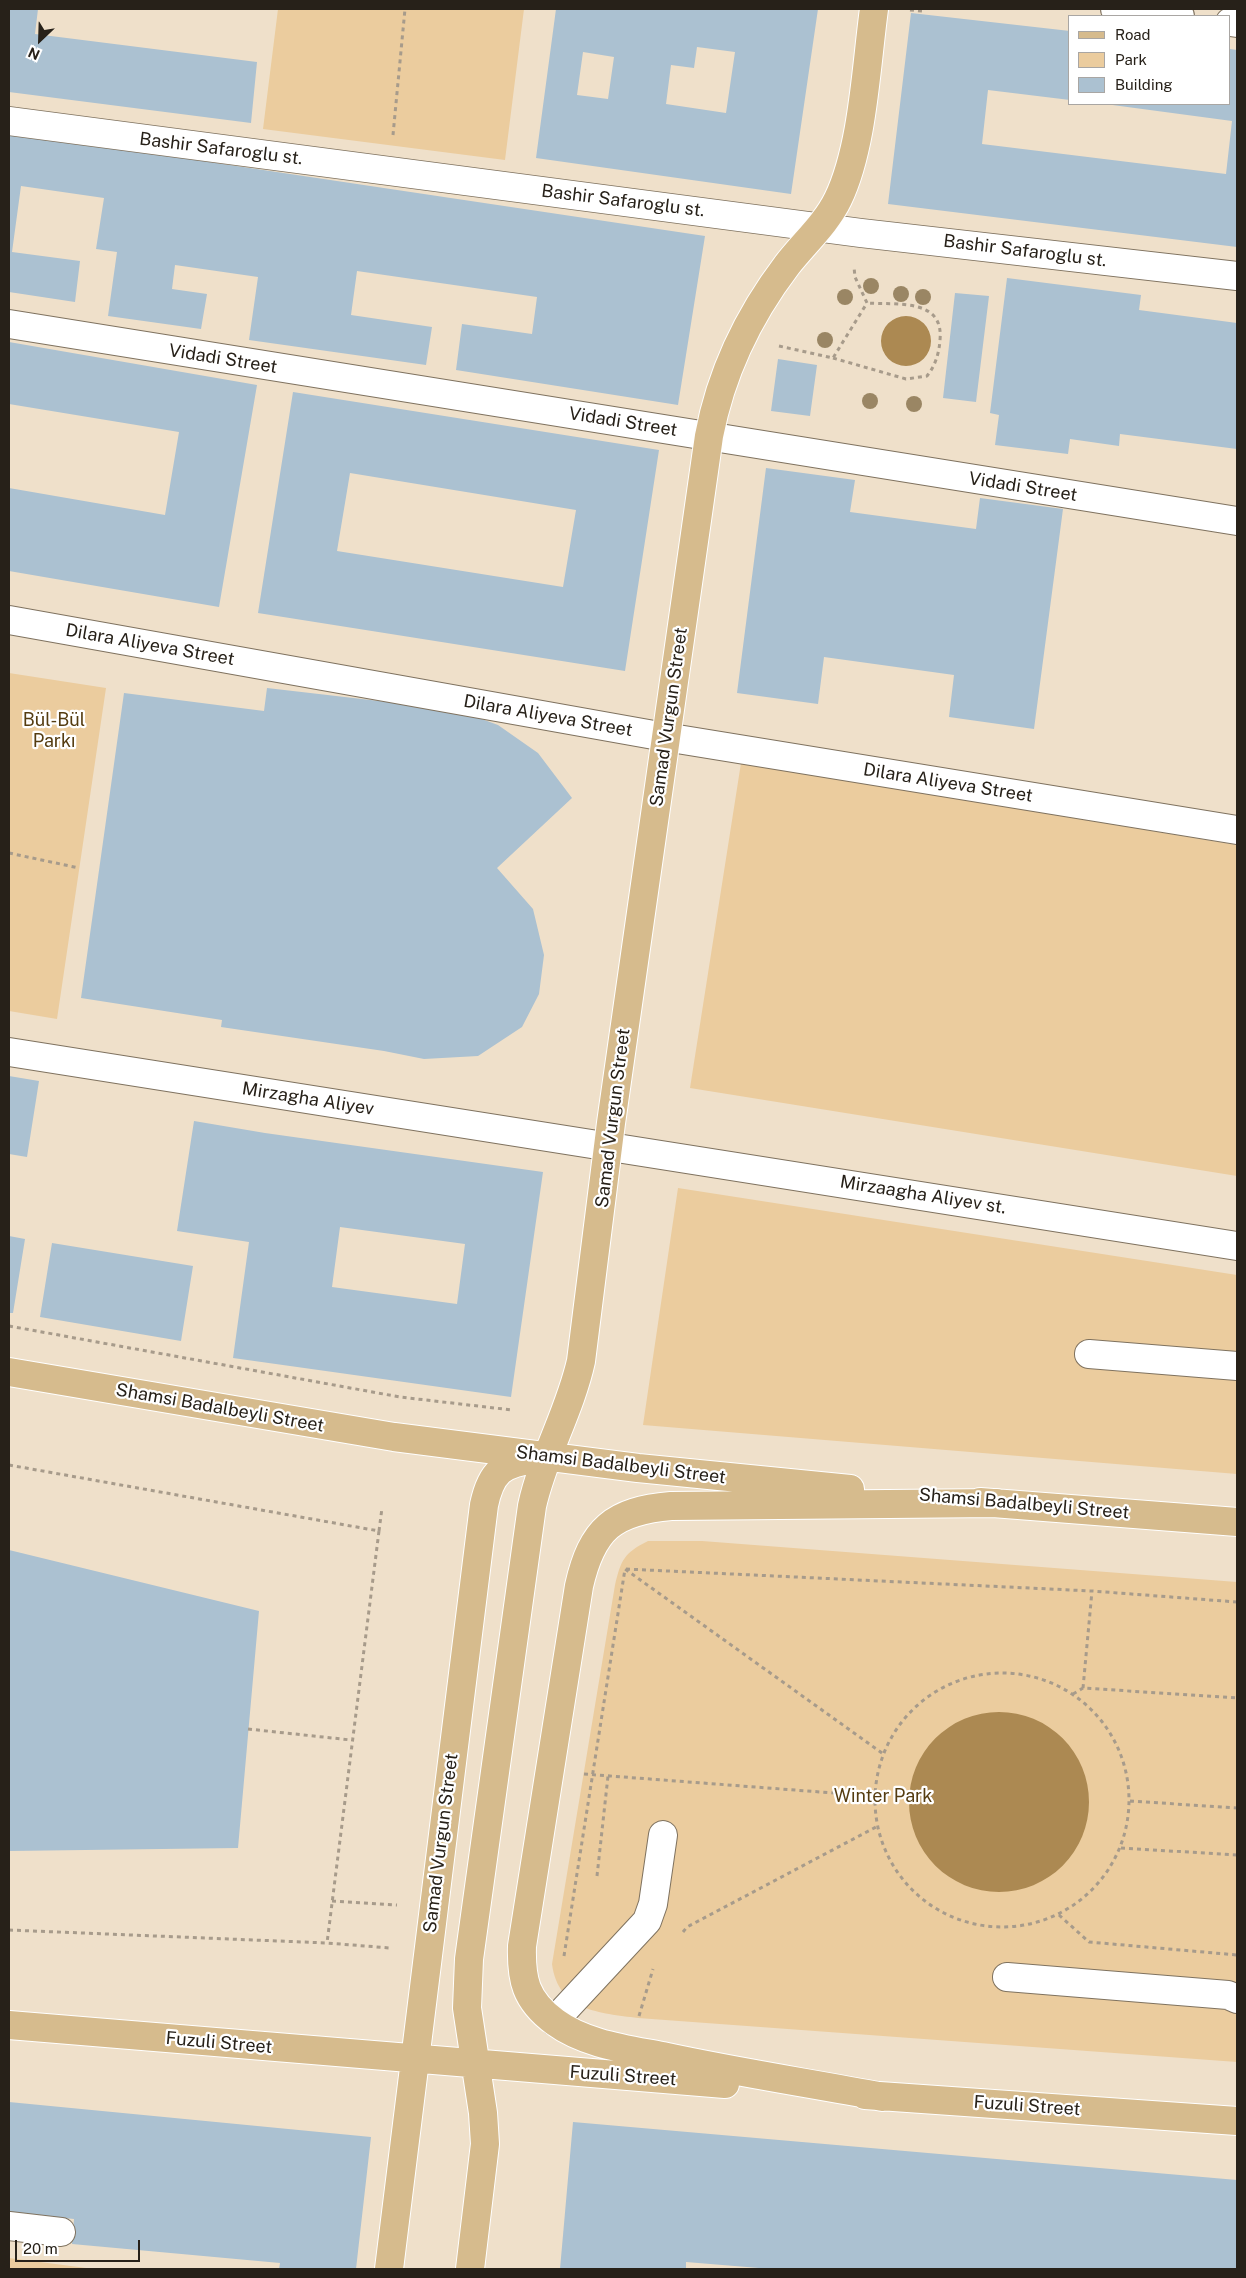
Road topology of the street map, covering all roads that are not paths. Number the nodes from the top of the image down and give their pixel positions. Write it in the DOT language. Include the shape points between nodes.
graph roads {
  1 [pos="874,9"];
  2 [pos="1115,9"];
  3 [pos="1171,15"];
  4 [pos="9,121"];
  5 [pos="820,226"];
  6 [pos="1237,276"];
  7 [pos="9,324"];
  8 [pos="709,436"];
  9 [pos="1237,521"];
  10 [pos="9,620"];
  11 [pos="666,737"];
  12 [pos="1237,830"];
  13 [pos="9,1052"];
  14 [pos="608,1146"];
  15 [pos="1237,1246"];
  16 [pos="1089,1354"];
  17 [pos="1237,1366"];
  18 [pos="9,1372"];
  19 [pos="546,1457"];
  20 [pos="997,1503"];
  21 [pos="1237,1522"];
  22 [pos="663,1835"];
  23 [pos="1007,1977"];
  24 [pos="1237,1999"];
  25 [pos="554,2021"];
  26 [pos="9,2025"];
  27 [pos="414,2060"];
  28 [pos="476,2065"];
  29 [pos="883,2096"];
  30 [pos="1237,2121"];
  31 [pos="9,2226"];
  32 [pos="61,2232"];
  33 [pos="389,2269"];
  34 [pos="470,2269"];
  1 -- 5 [label="main road, Samad Vurgun Street" via="852,161 837,201"];
  2 -- 3 [label="street"];
  4 -- 5 [label="street, Bashir Safaroglu st."];
  5 -- 6 [label="street, Bashir Safaroglu st."];
  5 -- 8 [label="main road, Samad Vurgun Street" via="764,295 741,339 716,402"];
  7 -- 8 [label="street, Vidadi Street"];
  8 -- 9 [label="street, Vidadi Street"];
  8 -- 11 [label="main road, Samad Vurgun Street"];
  10 -- 11 [label="street, Dilara Aliyeva Street"];
  11 -- 12 [label="street, Dilara Aliyeva Street"];
  11 -- 14 [label="main road, Samad Vurgun Street"];
  13 -- 14 [label="street, Mirzagha Aliyev"];
  14 -- 15 [label="street, Mirzaagha Aliyev st."];
  14 -- 19 [label="main road, Samad Vurgun Street" via="581,1361 572,1395"];
  16 -- 17 [label="street"];
  18 -- 19 [label="main road, Shamsi Badalbeyli Street" via="394,1437"];
  19 -- 20 [label="main road, Shamsi Badalbeyli Street"];
  19 -- 27 [label="main road, Samad Vurgun Street" via="514,1462 502,1468 490,1480 486,1492"];
  19 -- 28 [label="main road, Samad Vurgun Street" via="536,1487 526,1538 469,1959 467,2008"];
  20 -- 21 [label="main road, Shamsi Badalbeyli Street"];
  20 -- 25 [label="main road" via="645,1508 619,1519 592,1543 579,1586 522,1946 521,1973 527,1990"];
  22 -- 25 [label="street" via="653,1904 647,1921"];
  23 -- 24 [label="street" via="1228,1995"];
  25 -- 29 [label="main road" via="576,2034 610,2045"];
  26 -- 27 [label="main road, Fuzuli Street"];
  27 -- 28 [label="main road, Fuzuli Street"];
  27 -- 33 [label="main road, Samad Vurgun Street"];
  28 -- 29 [label="main road, Fuzuli Street"];
  28 -- 34 [label="main road, Samad Vurgun Street" via="485,2144"];
  29 -- 30 [label="main road, Fuzuli Street"];
  31 -- 32 [label="street"];
}
